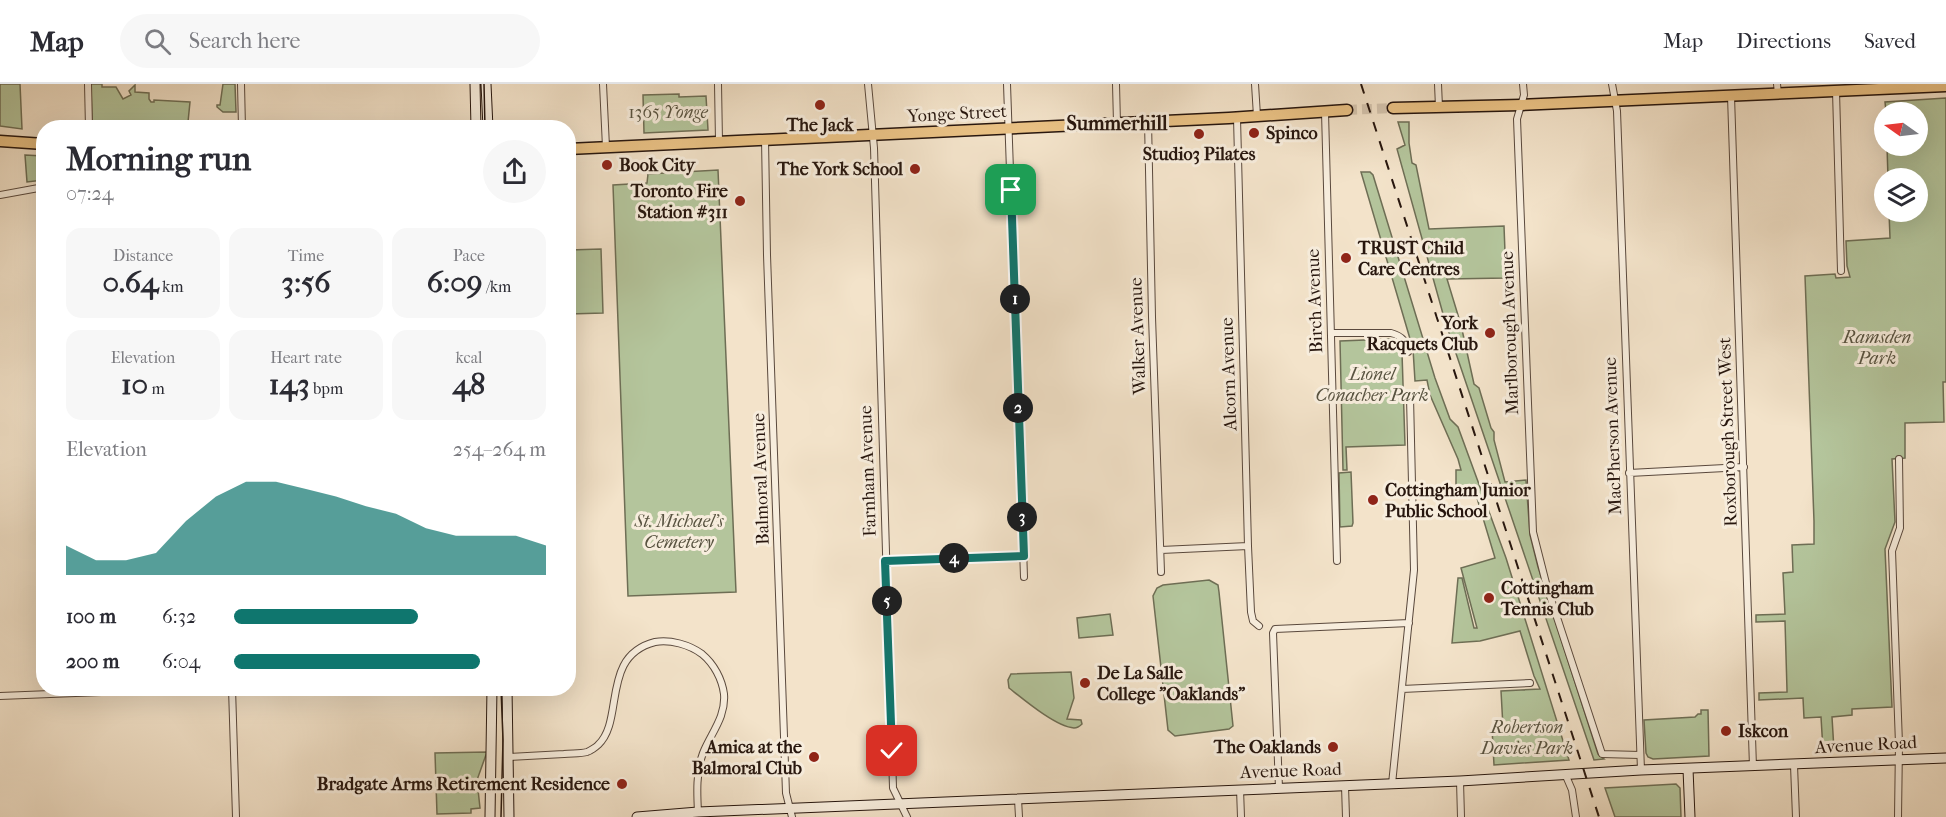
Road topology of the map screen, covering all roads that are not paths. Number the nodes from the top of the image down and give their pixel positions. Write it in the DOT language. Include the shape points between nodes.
graph roads {
  1 [pos="88,84"];
  2 [pos="241,84"];
  3 [pos="475,84"];
  4 [pos="486,84"];
  5 [pos="603,84"];
  6 [pos="718,84"];
  7 [pos="868,84"];
  8 [pos="1007,84"];
  9 [pos="1116,84"];
  10 [pos="1256,84"];
  11 [pos="1438,84"];
  12 [pos="1523,84"];
  13 [pos="1612,84"];
  14 [pos="1946,86"];
  15 [pos="1889,87"];
  16 [pos="1777,89"];
  17 [pos="1836,92"];
  18 [pos="1731,96"];
  19 [pos="1615,101"];
  20 [pos="1521,105"];
  21 [pos="1439,107"];
  22 [pos="1393,108"];
  23 [pos="1347,110"];
  24 [pos="1324,112"];
  25 [pos="1257,116"];
  26 [pos="1237,118"];
  27 [pos="89,120"];
  28 [pos="243,120"];
  29 [pos="476,120"];
  30 [pos="488,120"];
  31 [pos="1148,121"];
  32 [pos="1117,123"];
  33 [pos="1010,128"];
  34 [pos="872,134"];
  35 [pos="765,139"];
  36 [pos="0,141"];
  37 [pos="719,141"];
  38 [pos="36,143"];
  39 [pos="606,147"];
  40 [pos="576,148"];
  41 [pos="36,188"];
  42 [pos="0,195"];
  43 [pos="1841,271"];
  44 [pos="1331,333"];
  45 [pos="1408,352"];
  46 [pos="1410,397"];
  47 [pos="1899,459"];
  48 [pos="1744,467"];
  49 [pos="1629,473"];
  50 [pos="1248,546"];
  51 [pos="1161,550"];
  52 [pos="1024,556"];
  53 [pos="885,561"];
  54 [pos="1337,561"];
  55 [pos="1161,572"];
  56 [pos="1024,577"];
  57 [pos="1409,623"];
  58 [pos="1259,626"];
  59 [pos="1530,683"];
  60 [pos="1402,689"];
  61 [pos="36,694"];
  62 [pos="0,696"];
  63 [pos="232,696"];
  64 [pos="492,696"];
  65 [pos="507,696"];
  66 [pos="1640,755"];
  67 [pos="509,757"];
  68 [pos="1946,758"];
  69 [pos="1898,760"];
  70 [pos="1794,765"];
  71 [pos="1754,767"];
  72 [pos="1688,769"];
  73 [pos="1641,770"];
  74 [pos="1566,776"];
  75 [pos="1460,781"];
  76 [pos="1392,784"];
  77 [pos="1345,786"];
  78 [pos="1279,788"];
  79 [pos="1240,789"];
  80 [pos="1018,799"];
  81 [pos="901,804"];
  82 [pos="698,812"];
  83 [pos="791,813"];
  84 [pos="236,817"];
  85 [pos="490,817"];
  86 [pos="509,817"];
  87 [pos="637,817"];
  88 [pos="907,817"];
  89 [pos="1019,817"];
  90 [pos="1241,817"];
  91 [pos="1346,817"];
  92 [pos="1461,817"];
  93 [pos="1576,817"];
  94 [pos="1690,817"];
  95 [pos="1796,817"];
  96 [pos="1898,817"];
  1 -- 27 [label="street"];
  2 -- 28 [label="street"];
  3 -- 29 [label="main road"];
  4 -- 30 [label="main road"];
  5 -- 39 [label="street"];
  6 -- 37 [label="street"];
  7 -- 34 [label="street, Farnham Avenue"];
  8 -- 33 [label="street"];
  9 -- 32 [label="street"];
  10 -- 25 [label="street"];
  11 -- 21 [label="street"];
  12 -- 20 [label="street, Marlborough Avenue"];
  13 -- 19 [label="street, MacPherson Avenue"];
  14 -- 15 [label="main road"];
  15 -- 17 [label="main road"];
  16 -- 17 [label="main road"];
  16 -- 18 [label="main road"];
  17 -- 43 [label="street"];
  18 -- 19 [label="main road"];
  18 -- 48 [label="street, Roxborough Street West"];
  19 -- 20 [label="main road"];
  19 -- 49 [label="street, MacPherson Avenue"];
  20 -- 21 [label="main road"];
  20 -- 66 [label="street, Marlborough Avenue" via="1517,119 1533,532 1602,754"];
  21 -- 22 [label="main road"];
  23 -- 24 [label="main road, Yonge Street"];
  24 -- 25 [label="main road, Yonge Street"];
  24 -- 44 [label="street, Birch Avenue"];
  25 -- 26 [label="main road, Yonge Street"];
  26 -- 31 [label="main road, Yonge Street"];
  26 -- 50 [label="street, Alcorn Avenue"];
  31 -- 32 [label="main road, Yonge Street"];
  31 -- 51 [label="street, Walker Avenue"];
  32 -- 33 [label="main road, Yonge Street"];
  33 -- 34 [label="main road, Yonge Street"];
  33 -- 52 [label="street"];
  34 -- 35 [label="main road, Yonge Street"];
  34 -- 53 [label="street, Farnham Avenue"];
  35 -- 37 [label="main road, Yonge Street"];
  35 -- 83 [label="street, Balmoral Avenue" via="786,793"];
  36 -- 38 [label="main road"];
  37 -- 39 [label="main road, Yonge Street"];
  39 -- 40 [label="main road, Yonge Street"];
  41 -- 42 [label="street"];
  44 -- 45 [label="street" via="1397,334 1405,341"];
  44 -- 54 [label="street, Birch Avenue"];
  46 -- 57 [label="street" via="1414,546"];
  47 -- 69 [label="street" via="1900,528 1892,551"];
  48 -- 49 [label="street"];
  48 -- 71 [label="street, Roxborough Street West"];
  49 -- 66 [label="street, MacPherson Avenue"];
  50 -- 51 [label="street"];
  50 -- 58 [label="street, Alcorn Avenue" via="1251,612"];
  51 -- 55 [label="street, Walker Avenue"];
  52 -- 53 [label="street"];
  52 -- 56 [label="street"];
  53 -- 81 [label="street, Farnham Avenue" via="893,788"];
  57 -- 60 [label="street"];
  57 -- 78 [label="street" via="1275,629"];
  59 -- 60 [label="street"];
  60 -- 76 [label="street"];
  61 -- 62 [label="street"];
  63 -- 84 [label="street"];
  64 -- 85 [label="main road"];
  65 -- 67 [label="main road"];
  66 -- 73 [label="street, MacPherson Avenue"];
  67 -- 82 [label="street" via="587,752 605,736 618,677 638,650 663,640 694,648 718,673 724,694 719,724 703,753 698,776"];
  67 -- 86 [label="main road"];
  68 -- 69 [label="main road, Avenue Road"];
  69 -- 70 [label="main road, Avenue Road"];
  69 -- 96 [label="street"];
  70 -- 71 [label="main road, Avenue Road"];
  70 -- 95 [label="street"];
  71 -- 72 [label="main road, Avenue Road"];
  72 -- 73 [label="main road, Avenue Road"];
  72 -- 94 [label="main road"];
  73 -- 74 [label="main road, Avenue Road"];
  74 -- 75 [label="main road, Avenue Road"];
  74 -- 93 [label="street"];
  75 -- 76 [label="main road, Avenue Road"];
  75 -- 92 [label="street"];
  76 -- 77 [label="main road, Avenue Road"];
  77 -- 78 [label="main road, Avenue Road"];
  77 -- 91 [label="street"];
  78 -- 79 [label="main road, Avenue Road"];
  79 -- 80 [label="main road, Avenue Road"];
  79 -- 90 [label="street"];
  80 -- 81 [label="main road, Avenue Road"];
  80 -- 89 [label="street"];
  81 -- 83 [label="main road, Avenue Road"];
  81 -- 88 [label="street, Farnham Avenue"];
  82 -- 83 [label="main road, Avenue Road"];
  82 -- 87 [label="main road, Avenue Road"];
}
